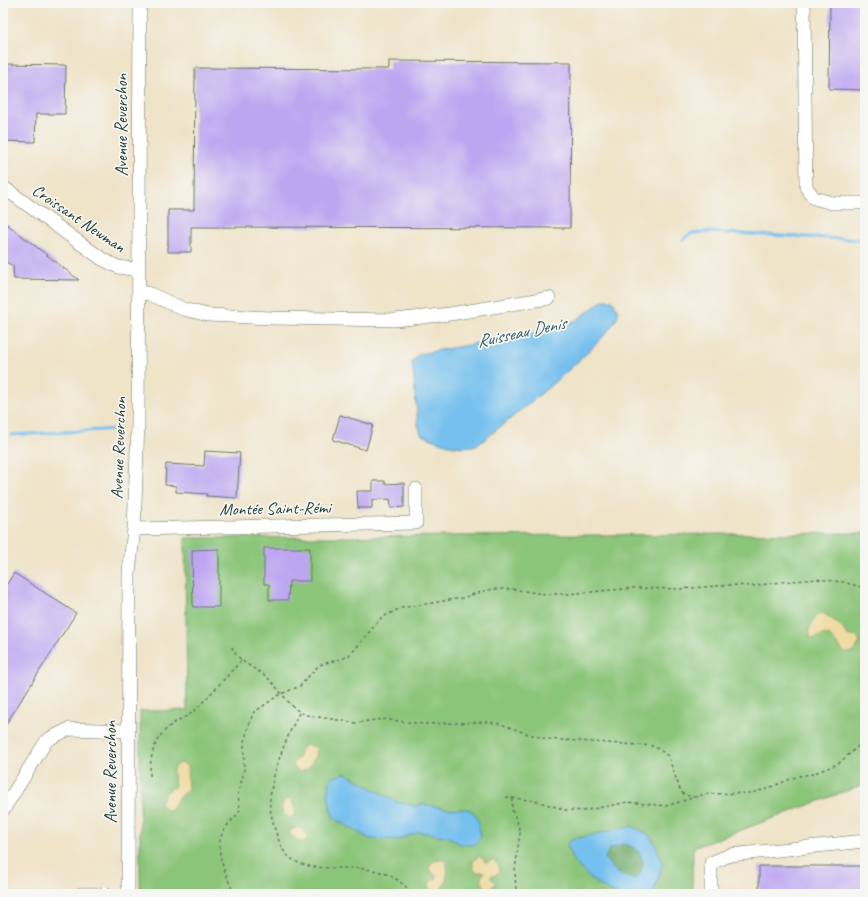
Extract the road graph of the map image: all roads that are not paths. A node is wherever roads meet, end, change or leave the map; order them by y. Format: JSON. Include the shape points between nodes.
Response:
{"nodes":[{"id":1,"x":140,"y":3,"type":"edge"},
{"id":2,"x":804,"y":3,"type":"edge"},
{"id":3,"x":3,"y":187,"type":"edge"},
{"id":4,"x":865,"y":203,"type":"edge"},
{"id":5,"x":139,"y":270,"type":"junction"},
{"id":6,"x":139,"y":292,"type":"junction"},
{"id":7,"x":549,"y":298,"type":"dead end"},
{"id":8,"x":416,"y":489,"type":"dead end"},
{"id":9,"x":134,"y":529,"type":"junction"},
{"id":10,"x":128,"y":732,"type":"junction"},
{"id":11,"x":3,"y":810,"type":"edge"},
{"id":12,"x":865,"y":841,"type":"edge"},
{"id":13,"x":81,"y":894,"type":"edge"},
{"id":14,"x":105,"y":894,"type":"edge"},
{"id":15,"x":128,"y":894,"type":"edge"},
{"id":16,"x":711,"y":894,"type":"edge"}],
"edges":[{"from":1,"to":5,"type":"street","name":"Avenue Reverchon"},
{"from":2,"to":4,"type":"street","via":[[806,187],[814,198],[832,203]]},
{"from":3,"to":5,"type":"street","name":"Croissant Newman","via":[[102,259],[118,267]]},
{"from":5,"to":6,"type":"street","name":"Avenue Reverchon"},
{"from":6,"to":7,"type":"street","via":[[150,294],[183,309],[208,315],[383,321],[450,314]]},
{"from":6,"to":9,"type":"street","name":"Avenue Reverchon"},
{"from":8,"to":9,"type":"street","name":"Montée Saint-Rémi","via":[[416,523]]},
{"from":9,"to":10,"type":"street","name":"Avenue Reverchon","via":[[129,572]]},
{"from":10,"to":11,"type":"street","via":[[69,729],[47,740]]},
{"from":10,"to":15,"type":"street","name":"Avenue Reverchon"},
{"from":12,"to":16,"type":"street","via":[[730,855],[712,863]]},
{"from":13,"to":14,"type":"street"}]}
